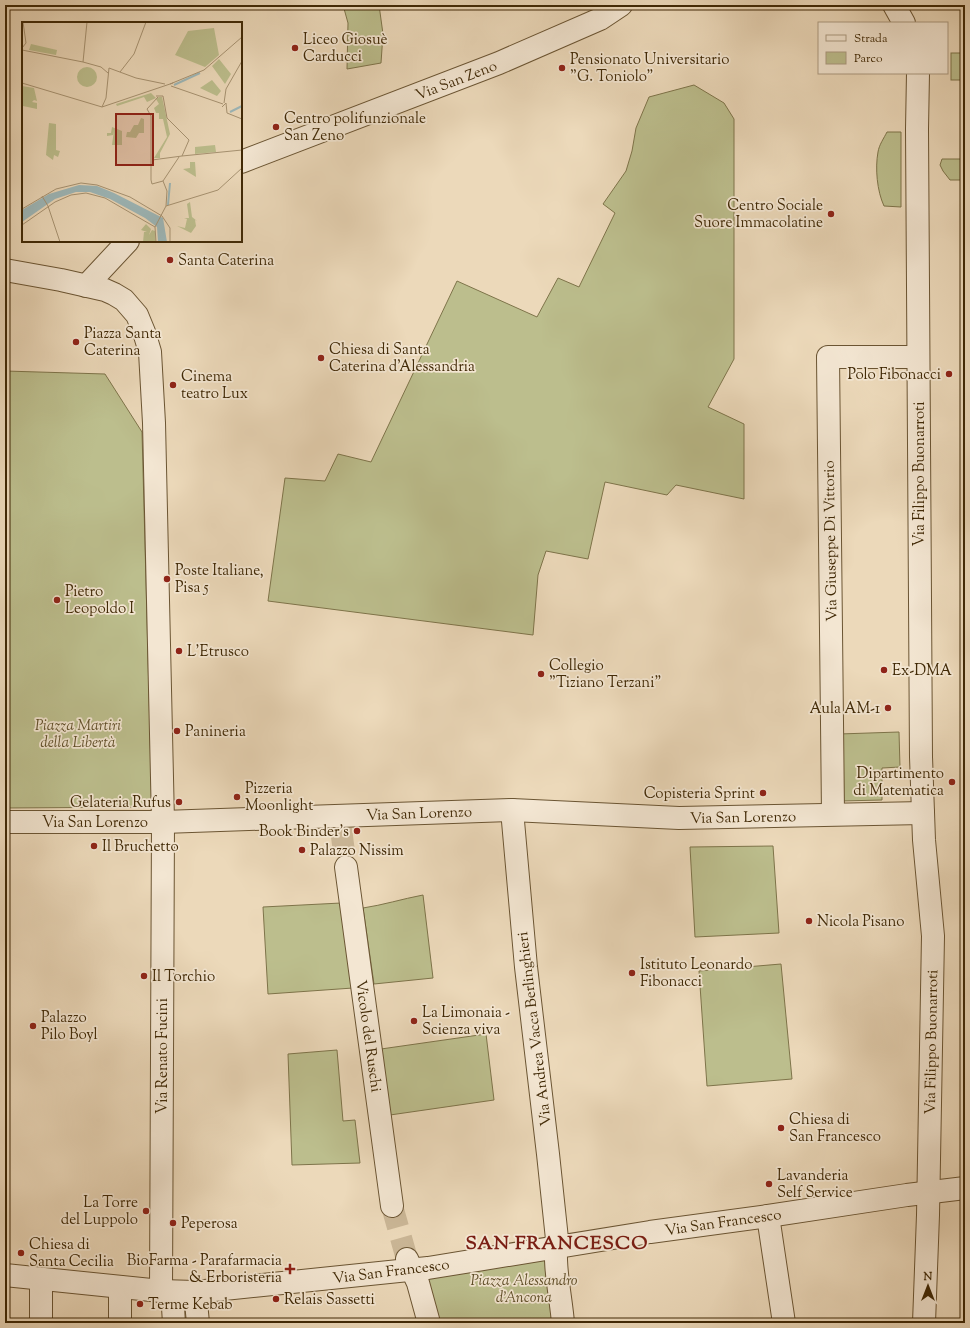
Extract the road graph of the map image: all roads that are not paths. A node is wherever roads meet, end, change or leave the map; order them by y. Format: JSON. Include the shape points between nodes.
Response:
{"nodes":[{"id":1,"x":621,"y":5,"type":"edge"},
{"id":2,"x":894,"y":5,"type":"edge"},
{"id":3,"x":903,"y":22,"type":"edge"},
{"id":4,"x":918,"y":74,"type":"edge"},
{"id":5,"x":242,"y":162,"type":"edge"},
{"id":6,"x":127,"y":242,"type":"edge"},
{"id":7,"x":5,"y":270,"type":"edge"},
{"id":8,"x":86,"y":286,"type":"junction"},
{"id":9,"x":918,"y":357,"type":"junction"},
{"id":10,"x":512,"y":810,"type":"junction"},
{"id":11,"x":923,"y":813,"type":"junction"},
{"id":12,"x":833,"y":814,"type":"junction"},
{"id":13,"x":5,"y":822,"type":"edge"},
{"id":14,"x":163,"y":822,"type":"junction"},
{"id":15,"x":346,"y":867,"type":"tunnel mouth"},
{"id":16,"x":965,"y":1188,"type":"edge"},
{"id":17,"x":929,"y":1192,"type":"junction"},
{"id":18,"x":392,"y":1206,"type":"tunnel mouth"},
{"id":19,"x":768,"y":1216,"type":"junction"},
{"id":20,"x":555,"y":1248,"type":"junction"},
{"id":21,"x":410,"y":1264,"type":"junction"},
{"id":22,"x":5,"y":1276,"type":"edge"},
{"id":23,"x":41,"y":1279,"type":"junction"},
{"id":24,"x":120,"y":1287,"type":"junction"},
{"id":25,"x":166,"y":1291,"type":"junction"},
{"id":26,"x":195,"y":1292,"type":"junction"},
{"id":27,"x":558,"y":1322,"type":"edge"},
{"id":28,"x":41,"y":1323,"type":"edge"},
{"id":29,"x":120,"y":1323,"type":"edge"},
{"id":30,"x":174,"y":1323,"type":"edge"},
{"id":31,"x":198,"y":1323,"type":"edge"},
{"id":32,"x":429,"y":1323,"type":"edge"},
{"id":33,"x":784,"y":1323,"type":"edge"},
{"id":34,"x":924,"y":1323,"type":"edge"}],
"edges":[{"from":1,"to":5,"type":"street","name":"Via San Zeno","via":[[600,19],[500,63]]},
{"from":2,"to":3,"type":"street"},
{"from":4,"to":9,"type":"street","name":"Via Filippo Buonarroti"},
{"from":6,"to":8,"type":"street"},
{"from":7,"to":8,"type":"street"},
{"from":8,"to":14,"type":"street","via":[[114,294],[124,300],[137,315],[150,352]]},
{"from":9,"to":11,"type":"street","name":"Via Filippo Buonarroti","via":[[920,730]]},
{"from":9,"to":12,"type":"street","name":"Via Giuseppe Di Vittorio","via":[[828,357]]},
{"from":10,"to":12,"type":"street","name":"Via San Lorenzo","via":[[679,818]]},
{"from":10,"to":14,"type":"street","name":"Via San Lorenzo","via":[[340,823]]},
{"from":10,"to":20,"type":"street","name":"Via Andrea Vacca Berlinghieri","via":[[526,967],[557,1239]]},
{"from":11,"to":12,"type":"street","name":"Via San Lorenzo"},
{"from":11,"to":17,"type":"street","name":"Via Filippo Buonarroti","via":[[934,936]]},
{"from":13,"to":14,"type":"street","name":"Via San Lorenzo"},
{"from":14,"to":25,"type":"street","name":"Via Renato Fucini"},
{"from":15,"to":18,"type":"street","name":"Vicolo del Ruschi"},
{"from":16,"to":17,"type":"street","name":"Via San Francesco"},
{"from":17,"to":19,"type":"street","name":"Via San Francesco"},
{"from":17,"to":34,"type":"street","name":"Via Filippo Buonarroti"},
{"from":19,"to":20,"type":"street","name":"Via San Francesco"},
{"from":19,"to":33,"type":"street"},
{"from":20,"to":21,"type":"street","name":"Via San Francesco"},
{"from":20,"to":27,"type":"street"},
{"from":21,"to":26,"type":"street","name":"Via San Francesco"},
{"from":21,"to":32,"type":"street"},
{"from":22,"to":23,"type":"street","name":"Via San Francesco"},
{"from":23,"to":24,"type":"street","name":"Via San Francesco"},
{"from":23,"to":28,"type":"street"},
{"from":24,"to":25,"type":"street","name":"Via San Francesco"},
{"from":24,"to":29,"type":"street"},
{"from":25,"to":26,"type":"street","name":"Via San Francesco"},
{"from":25,"to":30,"type":"street","name":"Via Renato Fucini"},
{"from":26,"to":31,"type":"street"}]}
